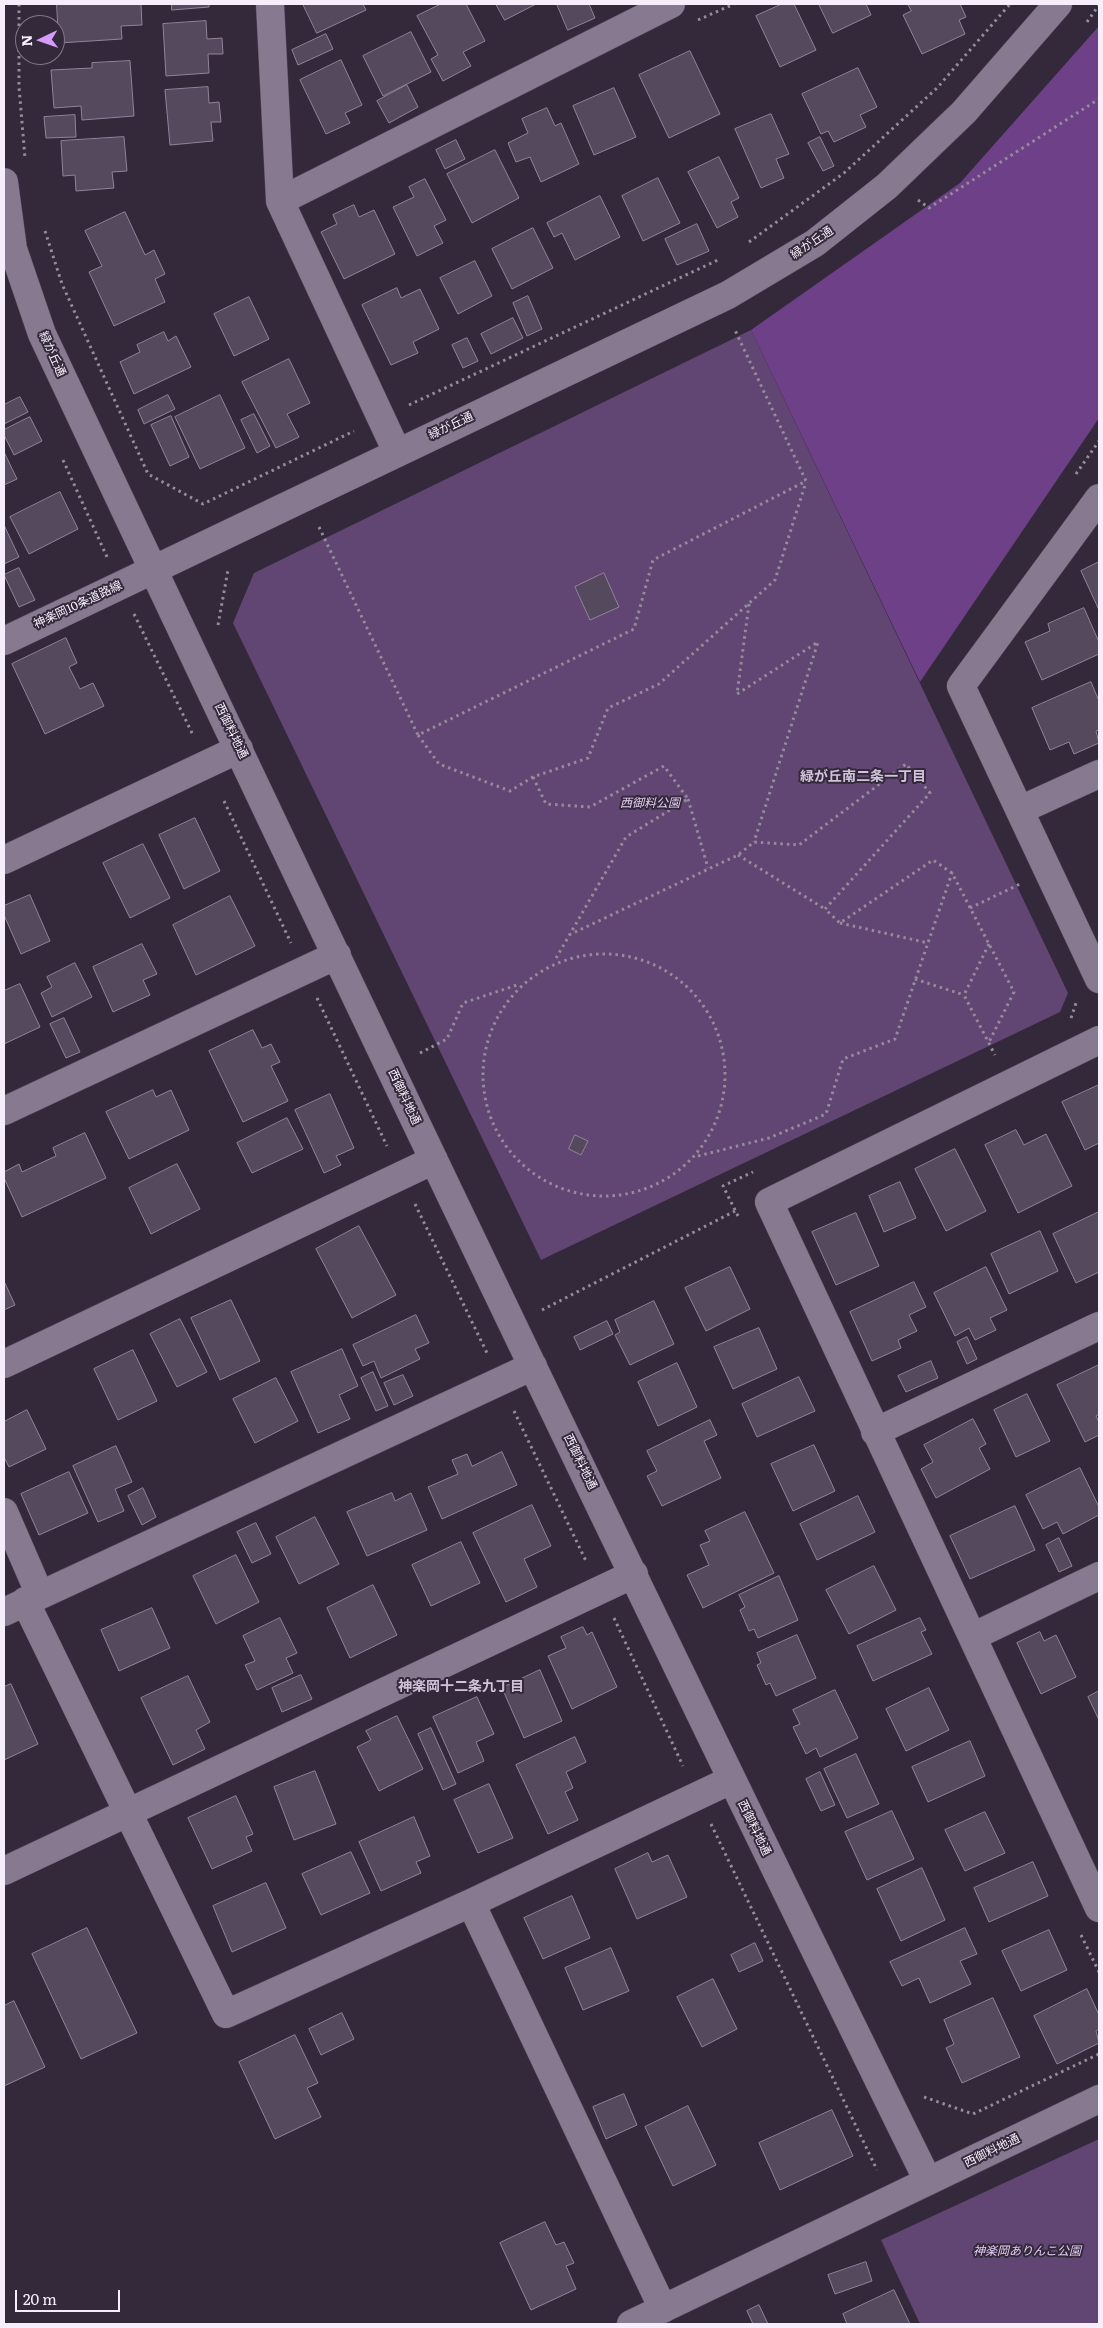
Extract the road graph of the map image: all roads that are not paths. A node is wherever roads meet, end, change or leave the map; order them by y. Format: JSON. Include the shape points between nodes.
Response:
{"nodes":[{"id":1,"x":270,"y":4,"type":"edge"},
{"id":2,"x":671,"y":4,"type":"edge"},
{"id":3,"x":1050,"y":8,"type":"edge"},
{"id":4,"x":4,"y":182,"type":"edge"},
{"id":5,"x":280,"y":201,"type":"junction"},
{"id":6,"x":397,"y":452,"type":"junction"},
{"id":7,"x":1099,"y":498,"type":"edge"},
{"id":8,"x":153,"y":570,"type":"junction"},
{"id":9,"x":4,"y":641,"type":"edge"},
{"id":10,"x":239,"y":749,"type":"junction"},
{"id":11,"x":1099,"y":774,"type":"edge"},
{"id":12,"x":1020,"y":810,"type":"junction"},
{"id":13,"x":4,"y":860,"type":"edge"},
{"id":14,"x":337,"y":955,"type":"junction"},
{"id":15,"x":1089,"y":986,"type":"edge"},
{"id":16,"x":1099,"y":1040,"type":"edge"},
{"id":17,"x":4,"y":1111,"type":"edge"},
{"id":18,"x":434,"y":1160,"type":"junction"},
{"id":19,"x":1099,"y":1326,"type":"edge"},
{"id":20,"x":4,"y":1364,"type":"edge"},
{"id":21,"x":533,"y":1366,"type":"junction"},
{"id":22,"x":875,"y":1432,"type":"junction"},
{"id":23,"x":4,"y":1512,"type":"edge"},
{"id":24,"x":634,"y":1574,"type":"junction"},
{"id":25,"x":1099,"y":1576,"type":"edge"},
{"id":26,"x":23,"y":1603,"type":"edge"},
{"id":27,"x":974,"y":1636,"type":"junction"},
{"id":28,"x":731,"y":1780,"type":"junction"},
{"id":29,"x":128,"y":1812,"type":"junction"},
{"id":30,"x":4,"y":1871,"type":"edge"},
{"id":31,"x":471,"y":1903,"type":"junction"},
{"id":32,"x":1099,"y":1908,"type":"edge"},
{"id":33,"x":1099,"y":2099,"type":"edge"},
{"id":34,"x":928,"y":2182,"type":"junction"},
{"id":35,"x":663,"y":2309,"type":"junction"},
{"id":36,"x":631,"y":2324,"type":"edge"}],
"edges":[{"from":1,"to":5,"type":"street"},
{"from":2,"to":5,"type":"street"},
{"from":3,"to":6,"type":"street","name":"緑が丘通","via":[[964,112],[887,186],[815,243],[728,295]]},
{"from":4,"to":8,"type":"street","name":"緑が丘通","via":[[13,249],[42,334]]},
{"from":5,"to":6,"type":"street"},
{"from":6,"to":8,"type":"street","name":"緑が丘通"},
{"from":7,"to":12,"type":"street","via":[[961,686]]},
{"from":8,"to":9,"type":"street","name":"神楽岡10条道路線"},
{"from":8,"to":10,"type":"street","name":"西御料地通"},
{"from":10,"to":13,"type":"street"},
{"from":10,"to":14,"type":"street","name":"西御料地通"},
{"from":11,"to":12,"type":"street"},
{"from":12,"to":15,"type":"street"},
{"from":14,"to":17,"type":"street"},
{"from":14,"to":18,"type":"street","name":"西御料地通"},
{"from":16,"to":22,"type":"street","via":[[769,1202]]},
{"from":18,"to":20,"type":"street"},
{"from":18,"to":21,"type":"street","name":"西御料地通"},
{"from":19,"to":22,"type":"street"},
{"from":21,"to":24,"type":"street","name":"西御料地通"},
{"from":21,"to":26,"type":"street"},
{"from":22,"to":27,"type":"street"},
{"from":23,"to":26,"type":"street"},
{"from":24,"to":28,"type":"street","name":"西御料地通"},
{"from":24,"to":29,"type":"street"},
{"from":25,"to":27,"type":"street"},
{"from":26,"to":29,"type":"street"},
{"from":27,"to":32,"type":"street"},
{"from":28,"to":31,"type":"street"},
{"from":28,"to":34,"type":"street","name":"西御料地通"},
{"from":29,"to":30,"type":"street"},
{"from":29,"to":31,"type":"street","via":[[226,2014]]},
{"from":31,"to":35,"type":"street"},
{"from":33,"to":34,"type":"street","name":"西御料地通"},
{"from":34,"to":35,"type":"street"},
{"from":35,"to":36,"type":"street"}]}
